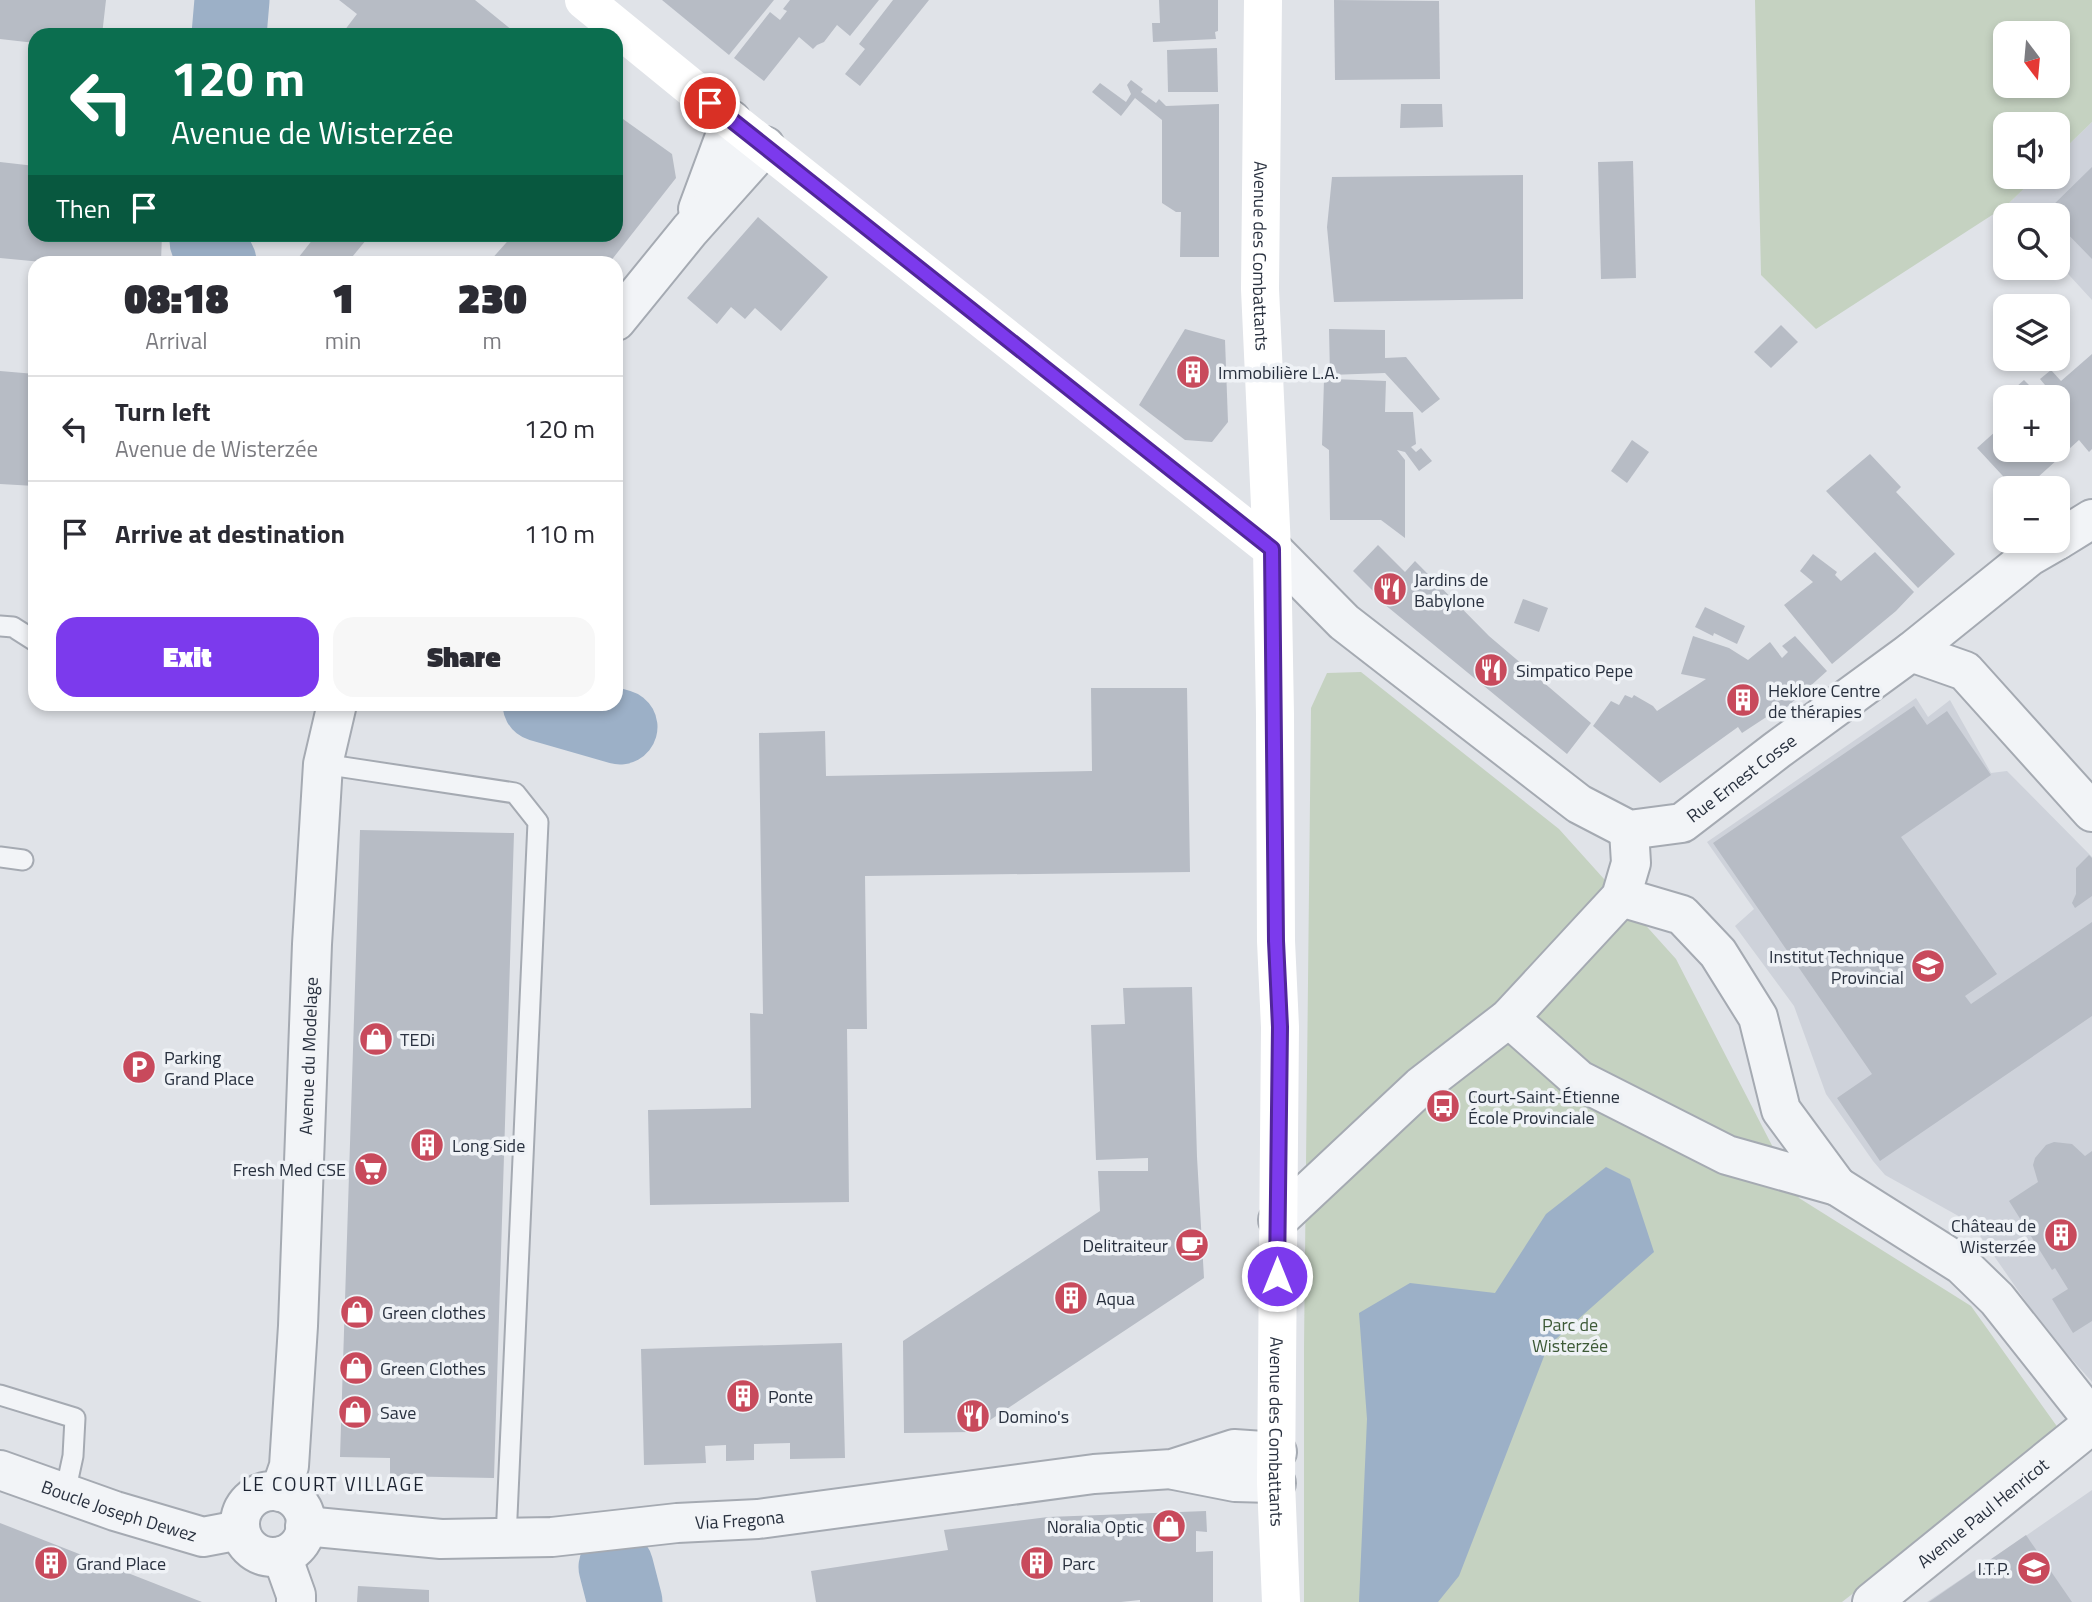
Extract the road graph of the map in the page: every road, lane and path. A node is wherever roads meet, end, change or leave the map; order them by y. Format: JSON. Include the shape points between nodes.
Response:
{"nodes":[{"id":1,"x":584,"y":0,"type":"edge"},
{"id":2,"x":1263,"y":0,"type":"edge"},
{"id":3,"x":618,"y":28,"type":"edge"},
{"id":4,"x":623,"y":32,"type":"edge"},
{"id":5,"x":730,"y":120,"type":"junction"},
{"id":6,"x":765,"y":146,"type":"junction"},
{"id":7,"x":690,"y":230,"type":"junction"},
{"id":8,"x":623,"y":312,"type":"edge"},
{"id":9,"x":2092,"y":519,"type":"edge"},
{"id":10,"x":2070,"y":532,"type":"edge"},
{"id":11,"x":1272,"y":549,"type":"junction"},
{"id":12,"x":2036,"y":553,"type":"edge"},
{"id":13,"x":0,"y":626,"type":"edge"},
{"id":14,"x":28,"y":637,"type":"edge"},
{"id":15,"x":1911,"y":652,"type":"junction"},
{"id":16,"x":335,"y":711,"type":"edge"},
{"id":17,"x":323,"y":764,"type":"junction"},
{"id":18,"x":2092,"y":812,"type":"edge"},
{"id":19,"x":1629,"y":830,"type":"junction"},
{"id":20,"x":0,"y":857,"type":"edge"},
{"id":21,"x":23,"y":860,"type":"dead end"},
{"id":22,"x":1621,"y":897,"type":"junction"},
{"id":23,"x":1509,"y":1018,"type":"junction"},
{"id":24,"x":1837,"y":1186,"type":"junction"},
{"id":25,"x":1278,"y":1220,"type":"junction"},
{"id":26,"x":0,"y":1395,"type":"edge"},
{"id":27,"x":2092,"y":1419,"type":"edge"},
{"id":28,"x":2092,"y":1424,"type":"edge"},
{"id":29,"x":1277,"y":1467,"type":"junction"},
{"id":30,"x":0,"y":1471,"type":"edge"},
{"id":31,"x":280,"y":1492,"type":"junction"},
{"id":32,"x":65,"y":1493,"type":"junction"},
{"id":33,"x":305,"y":1526,"type":"junction"},
{"id":34,"x":240,"y":1530,"type":"junction"},
{"id":35,"x":506,"y":1539,"type":"junction"},
{"id":36,"x":282,"y":1556,"type":"junction"},
{"id":37,"x":296,"y":1602,"type":"edge"},
{"id":38,"x":1281,"y":1602,"type":"edge"},
{"id":39,"x":1872,"y":1602,"type":"edge"}],
"edges":[{"from":1,"to":3,"type":"main road"},
{"from":2,"to":11,"type":"main road","name":"Avenue des Combattants","via":[[1261,289]]},
{"from":4,"to":5,"type":"main road"},
{"from":5,"to":6,"type":"main road"},
{"from":5,"to":7,"type":"street"},
{"from":6,"to":7,"type":"street"},
{"from":6,"to":11,"type":"main road"},
{"from":7,"to":8,"type":"street"},
{"from":9,"to":10,"type":"street","name":"Rue Ernest Cosse"},
{"from":11,"to":19,"type":"street","via":[[1343,622],[1579,804]]},
{"from":11,"to":25,"type":"main road","name":"Avenue des Combattants","via":[[1280,1027]]},
{"from":12,"to":15,"type":"street","name":"Rue Ernest Cosse"},
{"from":13,"to":14,"type":"lane","via":[[13,627]]},
{"from":15,"to":18,"type":"street","via":[[1965,671]]},
{"from":15,"to":19,"type":"street","name":"Rue Ernest Cosse","via":[[1682,823]]},
{"from":16,"to":17,"type":"street","name":"Avenue du Modelage"},
{"from":17,"to":31,"type":"street","name":"Avenue du Modelage","via":[[298,1326],[289,1466]]},
{"from":17,"to":35,"type":"lane","via":[[515,793],[538,822]]},
{"from":19,"to":22,"type":"street","via":[[1631,863]]},
{"from":20,"to":21,"type":"lane"},
{"from":22,"to":23,"type":"street"},
{"from":22,"to":24,"type":"street","via":[[1682,915],[1718,953],[1758,1017],[1781,1110]]},
{"from":23,"to":24,"type":"street","via":[[1579,1080],[1727,1155]]},
{"from":23,"to":25,"type":"street","via":[[1422,1086]]},
{"from":24,"to":27,"type":"street","via":[[1962,1265],[1997,1299]]},
{"from":25,"to":29,"type":"main road","name":"Avenue des Combattants"},
{"from":26,"to":32,"type":"lane","via":[[75,1418]]},
{"from":28,"to":39,"type":"street","name":"Avenue Paul Henricot"},
{"from":29,"to":35,"type":"street","name":"Via Fregona","via":[[1235,1482],[1172,1469],[1094,1474],[758,1519]]},
{"from":29,"to":38,"type":"main road","name":"Avenue des Combattants"},
{"from":30,"to":32,"type":"street","name":"Boucle Joseph Dewez"},
{"from":31,"to":33,"type":"street","via":[[302,1508]]},
{"from":31,"to":34,"type":"street","via":[[250,1500],[243,1508]]},
{"from":32,"to":34,"type":"street","name":"Boucle Joseph Dewez","via":[[203,1537]]},
{"from":33,"to":35,"type":"street","name":"Via Fregona","via":[[440,1539]]},
{"from":33,"to":36,"type":"street","via":[[299,1544]]},
{"from":34,"to":36,"type":"street","via":[[260,1555]]},
{"from":36,"to":37,"type":"street"}]}
